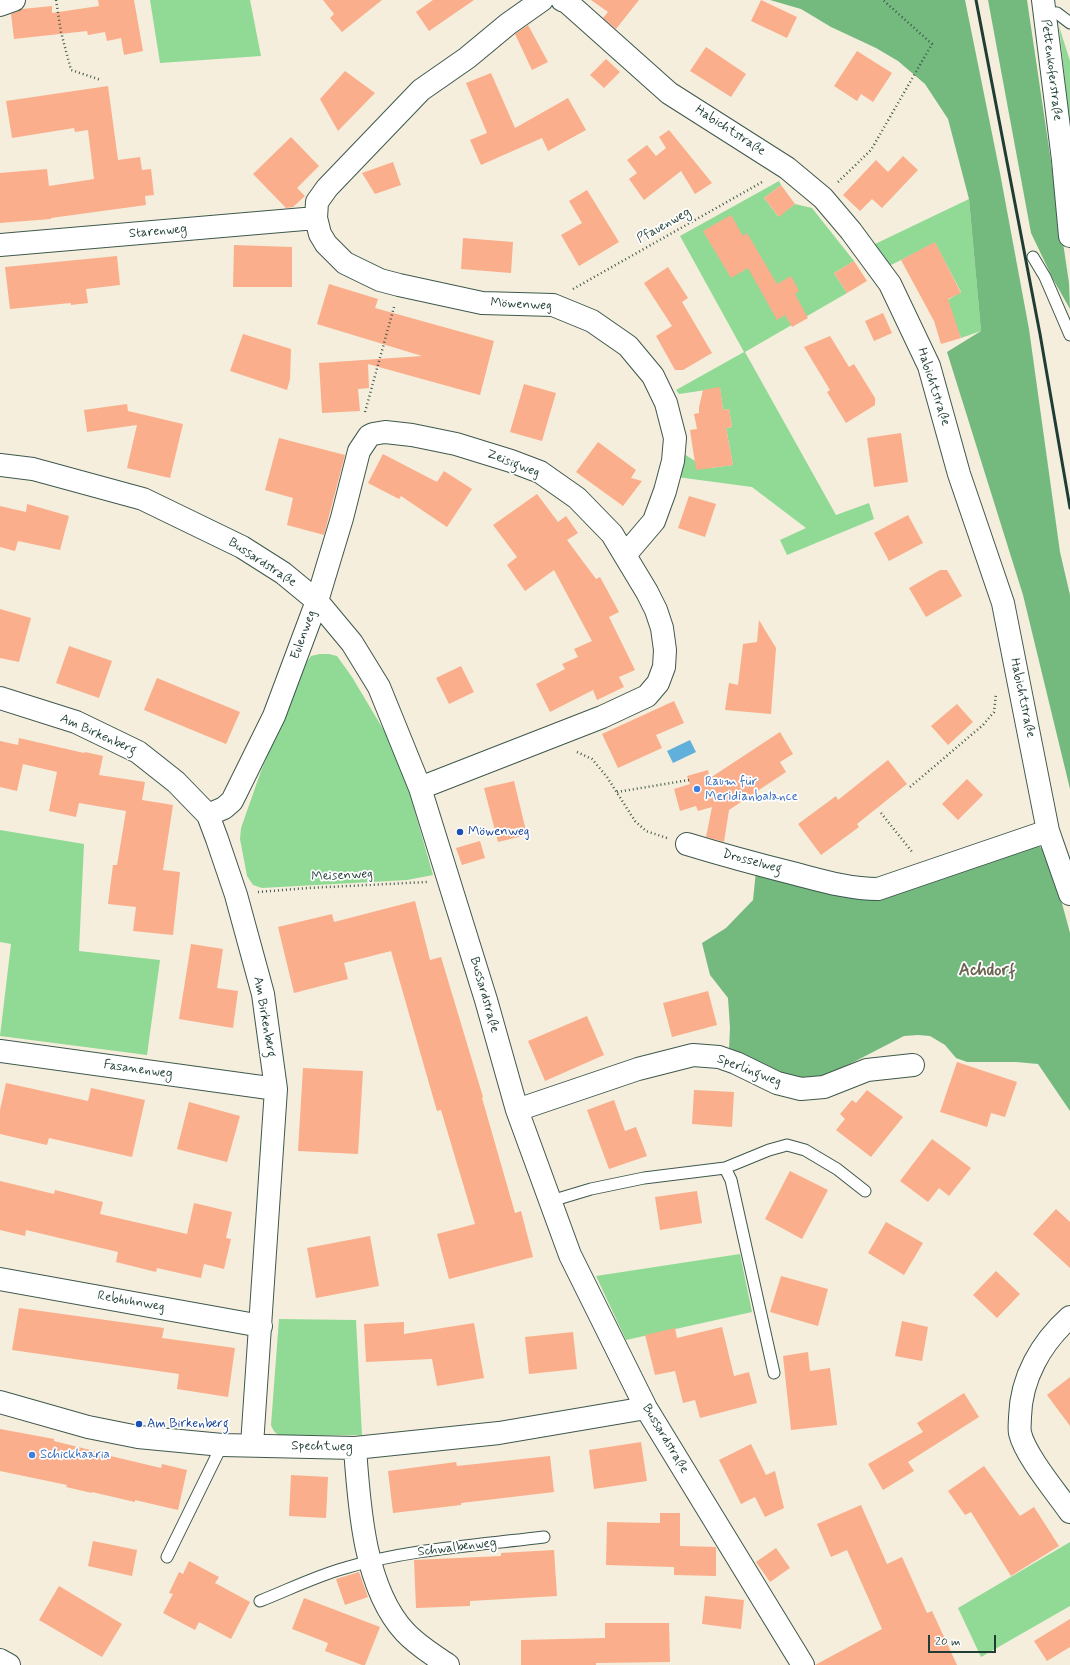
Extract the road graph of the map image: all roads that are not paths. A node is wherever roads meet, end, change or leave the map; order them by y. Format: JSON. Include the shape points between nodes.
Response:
{"nodes":[{"id":1,"x":14,"y":0,"type":"edge"},
{"id":2,"x":542,"y":0,"type":"edge"},
{"id":3,"x":562,"y":0,"type":"edge"},
{"id":4,"x":0,"y":5,"type":"edge"},
{"id":5,"x":1043,"y":6,"type":"edge"},
{"id":6,"x":1070,"y":23,"type":"edge"},
{"id":7,"x":316,"y":218,"type":"junction"},
{"id":8,"x":1070,"y":236,"type":"edge"},
{"id":9,"x":0,"y":245,"type":"edge"},
{"id":10,"x":1033,"y":257,"type":"dead end"},
{"id":11,"x":1070,"y":335,"type":"edge"},
{"id":12,"x":369,"y":436,"type":"joint"},
{"id":13,"x":0,"y":465,"type":"edge"},
{"id":14,"x":625,"y":555,"type":"junction"},
{"id":15,"x":317,"y":601,"type":"junction"},
{"id":16,"x":0,"y":698,"type":"edge"},
{"id":17,"x":420,"y":788,"type":"junction"},
{"id":18,"x":208,"y":815,"type":"junction"},
{"id":19,"x":1048,"y":831,"type":"junction"},
{"id":20,"x":687,"y":844,"type":"road end"},
{"id":21,"x":1070,"y":894,"type":"edge"},
{"id":22,"x":0,"y":1051,"type":"edge"},
{"id":23,"x":913,"y":1065,"type":"dead end"},
{"id":24,"x":276,"y":1090,"type":"junction"},
{"id":25,"x":517,"y":1110,"type":"junction"},
{"id":26,"x":725,"y":1168,"type":"junction"},
{"id":27,"x":865,"y":1191,"type":"dead end"},
{"id":28,"x":551,"y":1201,"type":"junction"},
{"id":29,"x":0,"y":1279,"type":"edge"},
{"id":30,"x":1070,"y":1317,"type":"edge"},
{"id":31,"x":261,"y":1326,"type":"junction"},
{"id":32,"x":774,"y":1373,"type":"dead end"},
{"id":33,"x":0,"y":1402,"type":"edge"},
{"id":34,"x":646,"y":1408,"type":"junction"},
{"id":35,"x":222,"y":1445,"type":"junction"},
{"id":36,"x":252,"y":1445,"type":"junction"},
{"id":37,"x":355,"y":1448,"type":"junction"},
{"id":38,"x":1070,"y":1512,"type":"edge"},
{"id":39,"x":544,"y":1537,"type":"dead end"},
{"id":40,"x":166,"y":1557,"type":"dead end"},
{"id":41,"x":371,"y":1562,"type":"junction"},
{"id":42,"x":260,"y":1601,"type":"dead end"},
{"id":43,"x":0,"y":1660,"type":"edge"},
{"id":44,"x":9,"y":1665,"type":"edge"},
{"id":45,"x":448,"y":1665,"type":"edge"},
{"id":46,"x":803,"y":1665,"type":"edge"}],
"edges":[{"from":1,"to":4,"type":"street"},
{"from":2,"to":7,"type":"street","name":"Möwenweg","via":[[421,90],[327,188],[317,202]]},
{"from":3,"to":19,"type":"street","name":"Habichtstraße","via":[[670,93],[787,168],[823,198],[890,284],[929,366],[959,474],[1003,603]]},
{"from":5,"to":6,"type":"lane"},
{"from":5,"to":8,"type":"street","name":"Pettenkoferstraße"},
{"from":7,"to":9,"type":"street","name":"Starenweg"},
{"from":7,"to":14,"type":"street","name":"Möwenweg","via":[[320,234],[326,244],[345,264],[380,280],[482,303],[553,305],[592,321],[628,346],[653,376],[666,403],[675,438],[673,460],[654,521]]},
{"from":10,"to":11,"type":"lane","via":[[1045,277]]},
{"from":12,"to":14,"type":"street","name":"Zeisigweg","via":[[385,432],[456,444],[540,472],[577,498],[612,534]]},
{"from":12,"to":15,"type":"street","name":"Eulenweg","via":[[359,451]]},
{"from":13,"to":15,"type":"street","name":"Bussardstraße","via":[[34,468],[143,500],[242,547],[283,573]]},
{"from":14,"to":17,"type":"street","via":[[656,610],[662,628],[664,667],[658,683],[647,696],[602,717]]},
{"from":15,"to":17,"type":"street","name":"Bussardstraße","via":[[352,643],[379,688]]},
{"from":15,"to":18,"type":"street","name":"Eulenweg","via":[[274,716],[237,792],[224,808]]},
{"from":16,"to":18,"type":"street","name":"Am Birkenberg","via":[[76,722],[138,752],[176,782]]},
{"from":17,"to":25,"type":"street","name":"Bussardstraße"},
{"from":18,"to":24,"type":"street","name":"Am Birkenberg","via":[[236,895],[263,994]]},
{"from":19,"to":20,"type":"street","name":"Drosselweg","via":[[878,889],[863,889],[802,876]]},
{"from":19,"to":21,"type":"street","name":"Habichtstraße"},
{"from":22,"to":24,"type":"street","name":"Fasanenweg"},
{"from":23,"to":25,"type":"street","name":"Sperlingweg","via":[[867,1070],[824,1087],[800,1088],[776,1083],[720,1057],[693,1055],[638,1069]]},
{"from":24,"to":31,"type":"street","name":"Am Birkenberg"},
{"from":25,"to":28,"type":"street","name":"Bussardstraße"},
{"from":26,"to":27,"type":"lane","via":[[787,1145],[805,1150],[837,1169]]},
{"from":26,"to":28,"type":"lane","via":[[644,1178],[590,1189]]},
{"from":26,"to":32,"type":"lane","via":[[731,1180]]},
{"from":28,"to":34,"type":"street","name":"Bussardstraße","via":[[570,1255]]},
{"from":29,"to":31,"type":"street","name":"Rebhuhnweg"},
{"from":30,"to":38,"type":"street","via":[[1051,1335],[1032,1365],[1020,1401],[1020,1432],[1032,1457]]},
{"from":31,"to":36,"type":"street","name":"Am Birkenberg"},
{"from":33,"to":35,"type":"street","name":"Spechtweg","via":[[88,1427],[138,1437]]},
{"from":34,"to":37,"type":"street","name":"Spechtweg","via":[[500,1433]]},
{"from":34,"to":46,"type":"street","name":"Bussardstraße"},
{"from":35,"to":36,"type":"street","name":"Spechtweg"},
{"from":35,"to":40,"type":"lane"},
{"from":36,"to":37,"type":"street","name":"Spechtweg"},
{"from":37,"to":41,"type":"street","via":[[360,1510]]},
{"from":39,"to":41,"type":"lane","name":"Schwalbenweg","via":[[410,1554]]},
{"from":41,"to":42,"type":"lane","name":"Schwalbenweg","via":[[345,1568]]},
{"from":41,"to":45,"type":"street","via":[[386,1607],[405,1632]]},
{"from":43,"to":44,"type":"street"}]}
